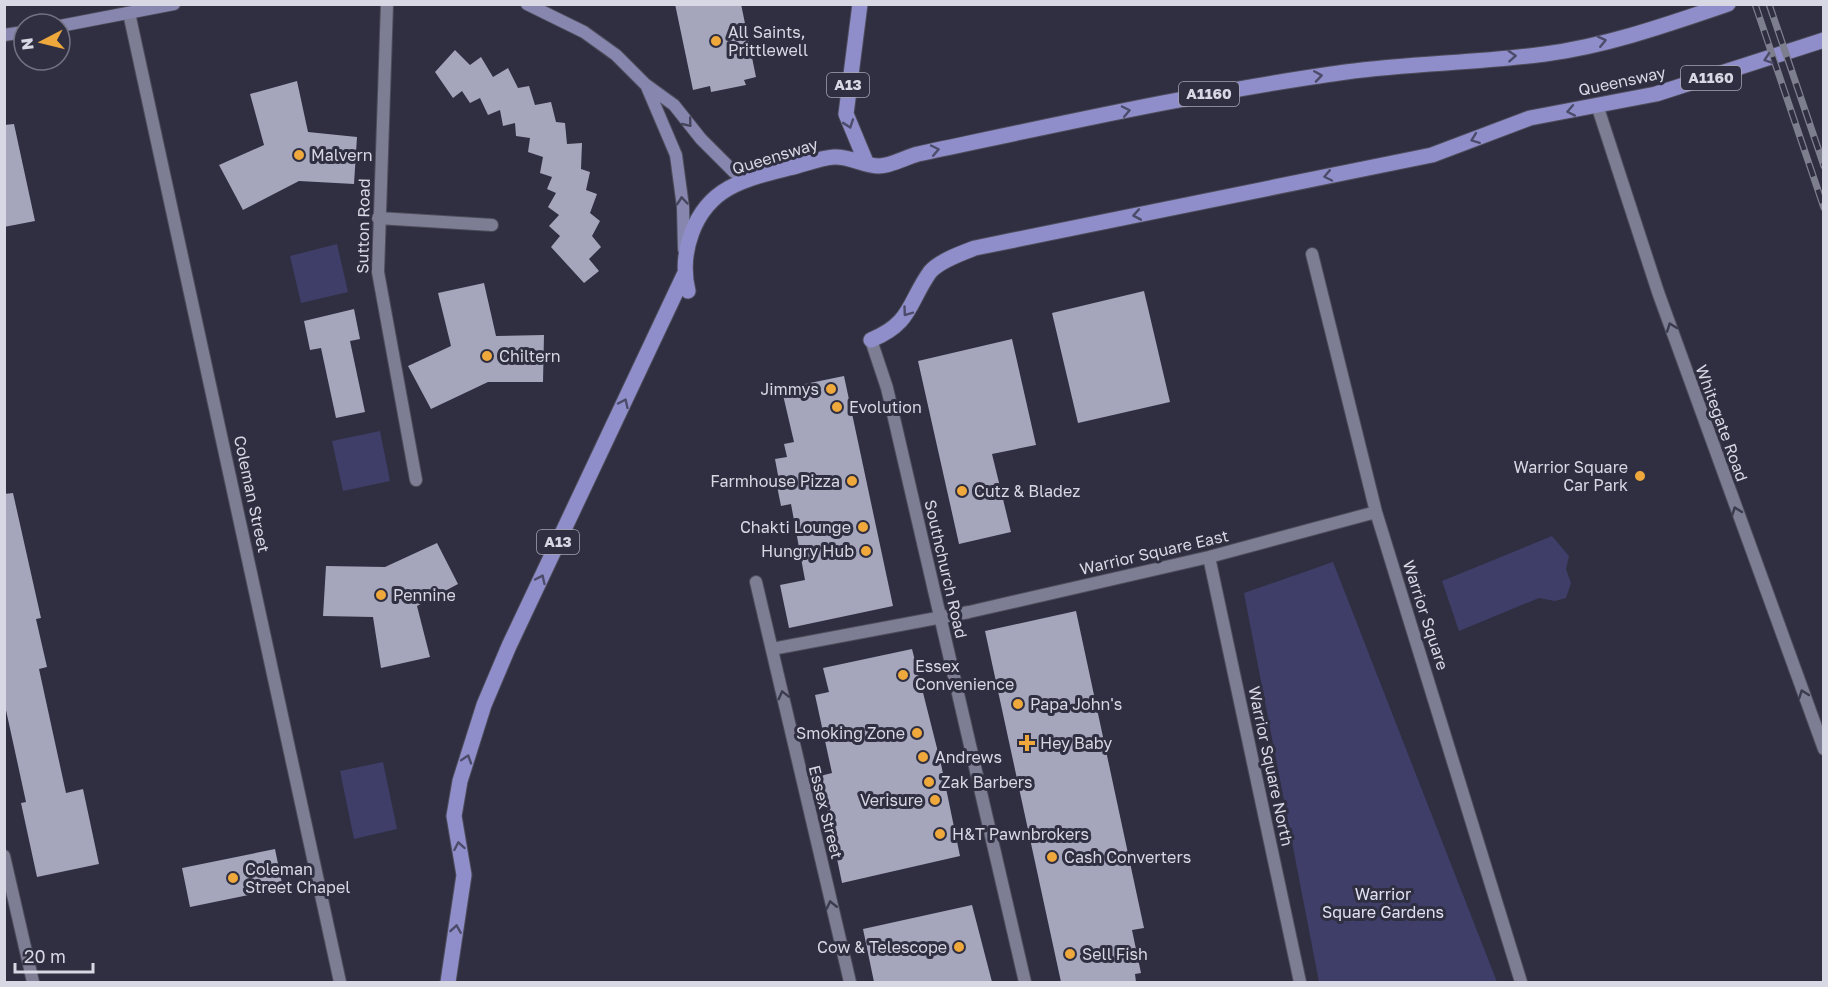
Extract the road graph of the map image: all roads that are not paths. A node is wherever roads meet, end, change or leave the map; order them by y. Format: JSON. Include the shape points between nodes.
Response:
{"nodes":[{"id":1,"x":174,"y":4,"type":"edge"},
{"id":2,"x":387,"y":4,"type":"edge"},
{"id":3,"x":527,"y":4,"type":"edge"},
{"id":4,"x":860,"y":4,"type":"edge"},
{"id":5,"x":1728,"y":4,"type":"edge"},
{"id":6,"x":129,"y":13,"type":"junction"},
{"id":7,"x":72,"y":24,"type":"edge"},
{"id":8,"x":1824,"y":40,"type":"edge"},
{"id":9,"x":645,"y":84,"type":"junction"},
{"id":10,"x":1597,"y":105,"type":"junction"},
{"id":11,"x":872,"y":164,"type":"junction"},
{"id":12,"x":752,"y":179,"type":"junction"},
{"id":13,"x":378,"y":218,"type":"junction"},
{"id":14,"x":492,"y":225,"type":"dead end"},
{"id":15,"x":1312,"y":254,"type":"dead end"},
{"id":16,"x":684,"y":267,"type":"junction"},
{"id":17,"x":688,"y":291,"type":"dead end"},
{"id":18,"x":871,"y":340,"type":"joint"},
{"id":19,"x":416,"y":480,"type":"dead end"},
{"id":20,"x":1376,"y":512,"type":"junction"},
{"id":21,"x":1209,"y":557,"type":"junction"},
{"id":22,"x":756,"y":582,"type":"dead end"},
{"id":23,"x":939,"y":616,"type":"junction"},
{"id":24,"x":772,"y":649,"type":"junction"},
{"id":25,"x":1824,"y":749,"type":"edge"},
{"id":26,"x":4,"y":856,"type":"edge"},
{"id":27,"x":33,"y":982,"type":"edge"},
{"id":28,"x":340,"y":982,"type":"edge"},
{"id":29,"x":448,"y":982,"type":"edge"},
{"id":30,"x":850,"y":982,"type":"edge"},
{"id":31,"x":1025,"y":982,"type":"edge"},
{"id":32,"x":1300,"y":982,"type":"edge"},
{"id":33,"x":1521,"y":982,"type":"edge"}],
"edges":[{"from":1,"to":6,"type":"main road"},
{"from":2,"to":13,"type":"street","name":"Sutton Road"},
{"from":3,"to":9,"type":"main road","via":[[584,32],[616,55]]},
{"from":4,"to":11,"type":"main road","number":"A13","one_way":true,"via":[[846,114]]},
{"from":11,"to":5,"type":"main road","number":"A1160","one_way":true,"via":[[1209,94],[1418,63],[1545,54],[1641,32]]},
{"from":6,"to":7,"type":"main road"},
{"from":6,"to":28,"type":"street","name":"Coleman Street"},
{"from":8,"to":10,"type":"main road","name":"Queensway","number":"A1160","one_way":true,"via":[[1656,94]]},
{"from":9,"to":12,"type":"main road","one_way":true,"via":[[674,105],[734,172]]},
{"from":16,"to":9,"type":"main road","one_way":true,"via":[[683,207],[676,156]]},
{"from":10,"to":18,"type":"main road","name":"Queensway","number":"A1160","one_way":true,"via":[[1530,118],[1432,155],[975,248],[931,271],[902,319],[888,333]]},
{"from":25,"to":10,"type":"street","name":"Whitegate Road","one_way":true,"via":[[1658,292]]},
{"from":11,"to":12,"type":"main road","name":"Queensway","via":[[833,157]]},
{"from":12,"to":16,"type":"main road","name":"Queensway","via":[[728,189],[710,203],[694,224]]},
{"from":13,"to":14,"type":"street"},
{"from":13,"to":19,"type":"street","name":"Sutton Road","via":[[378,272]]},
{"from":15,"to":20,"type":"street","name":"Warrior Square"},
{"from":16,"to":17,"type":"main road","name":"Queensway"},
{"from":29,"to":16,"type":"main road","number":"A13","one_way":true,"via":[[464,875],[454,816],[460,781],[484,705]]},
{"from":18,"to":23,"type":"street","name":"Southchurch Road","via":[[886,388]]},
{"from":20,"to":21,"type":"street","name":"Warrior Square East"},
{"from":20,"to":33,"type":"street","name":"Warrior Square"},
{"from":21,"to":23,"type":"street","name":"Warrior Square East"},
{"from":21,"to":32,"type":"street","name":"Warrior Square North"},
{"from":22,"to":24,"type":"street","name":"Essex Street"},
{"from":23,"to":24,"type":"street"},
{"from":23,"to":31,"type":"street","name":"Southchurch Road"},
{"from":30,"to":24,"type":"street","name":"Essex Street","one_way":true},
{"from":26,"to":27,"type":"street"}]}
